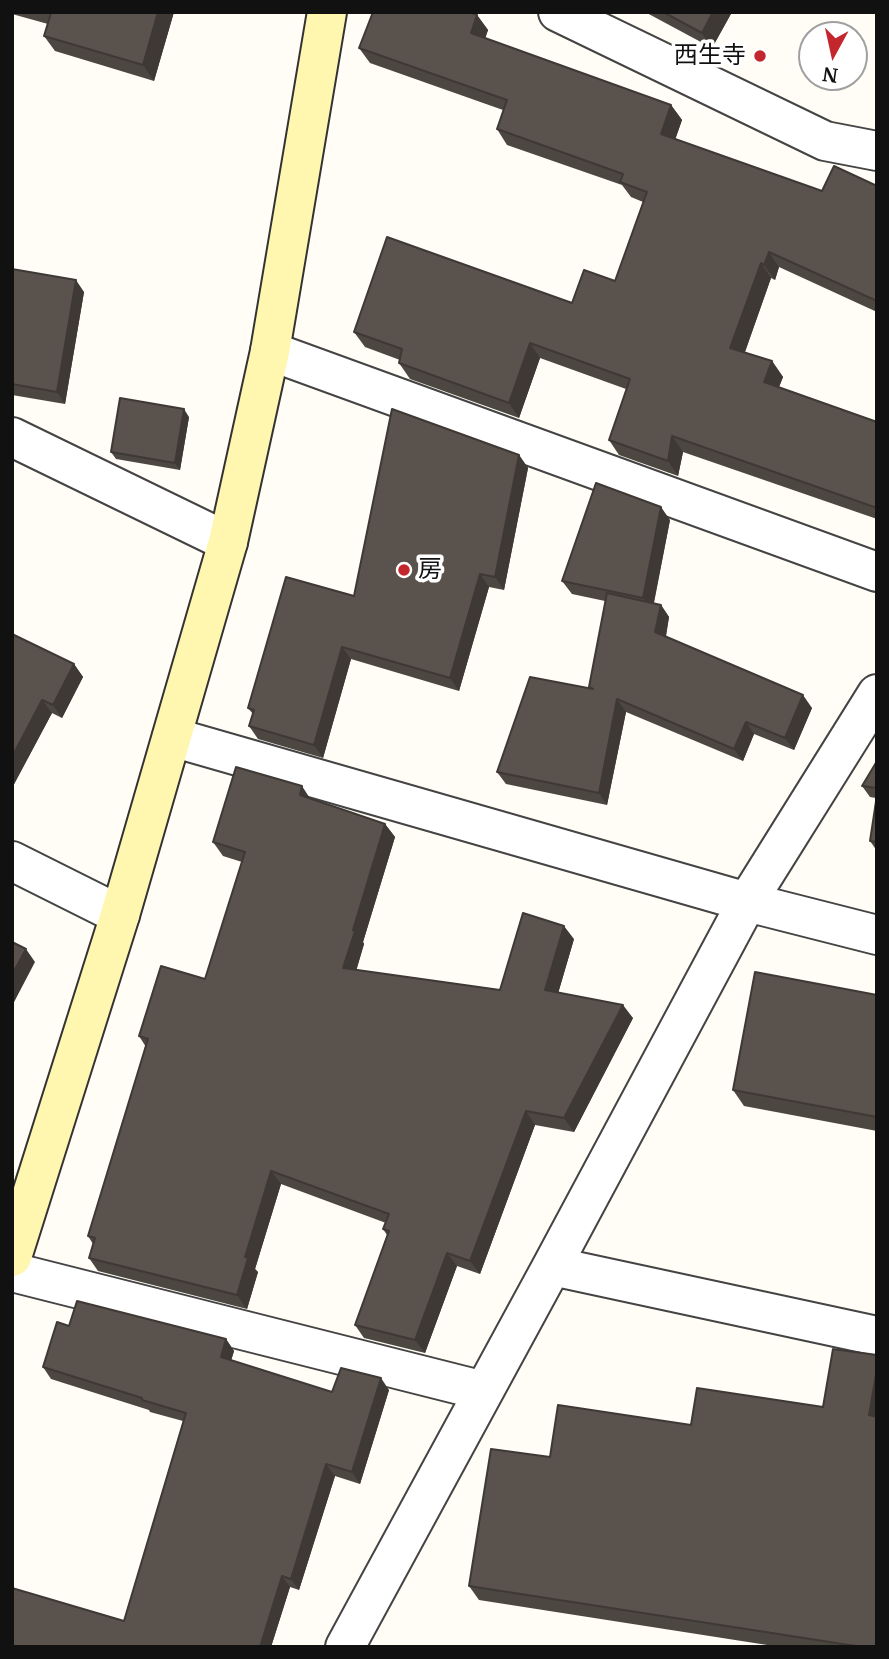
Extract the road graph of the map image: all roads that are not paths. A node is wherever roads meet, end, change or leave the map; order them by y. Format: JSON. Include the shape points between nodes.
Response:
{"nodes":[{"id":1,"x":327,"y":12,"type":"edge"},
{"id":2,"x":558,"y":12,"type":"edge"},
{"id":3,"x":877,"y":151,"type":"edge"},
{"id":4,"x":270,"y":351,"type":"junction"},
{"id":5,"x":12,"y":437,"type":"edge"},
{"id":6,"x":228,"y":542,"type":"junction"},
{"id":7,"x":877,"y":572,"type":"edge"},
{"id":8,"x":877,"y":694,"type":"edge"},
{"id":9,"x":172,"y":737,"type":"junction"},
{"id":10,"x":12,"y":861,"type":"edge"},
{"id":11,"x":747,"y":901,"type":"junction"},
{"id":12,"x":120,"y":915,"type":"junction"},
{"id":13,"x":877,"y":934,"type":"edge"},
{"id":14,"x":12,"y":1257,"type":"edge"},
{"id":15,"x":552,"y":1266,"type":"junction"},
{"id":16,"x":12,"y":1272,"type":"edge"},
{"id":17,"x":877,"y":1336,"type":"edge"},
{"id":18,"x":484,"y":1391,"type":"junction"},
{"id":19,"x":345,"y":1647,"type":"edge"}],
"edges":[{"from":1,"to":4,"type":"street"},
{"from":2,"to":3,"type":"street","via":[[825,141]]},
{"from":4,"to":6,"type":"street"},
{"from":4,"to":7,"type":"street"},
{"from":5,"to":6,"type":"street"},
{"from":6,"to":9,"type":"street"},
{"from":8,"to":11,"type":"street"},
{"from":9,"to":11,"type":"street"},
{"from":9,"to":12,"type":"street"},
{"from":10,"to":12,"type":"street"},
{"from":11,"to":13,"type":"street"},
{"from":11,"to":15,"type":"street"},
{"from":12,"to":14,"type":"street"},
{"from":15,"to":17,"type":"street"},
{"from":15,"to":18,"type":"street"},
{"from":16,"to":18,"type":"street"},
{"from":18,"to":19,"type":"street"}]}
